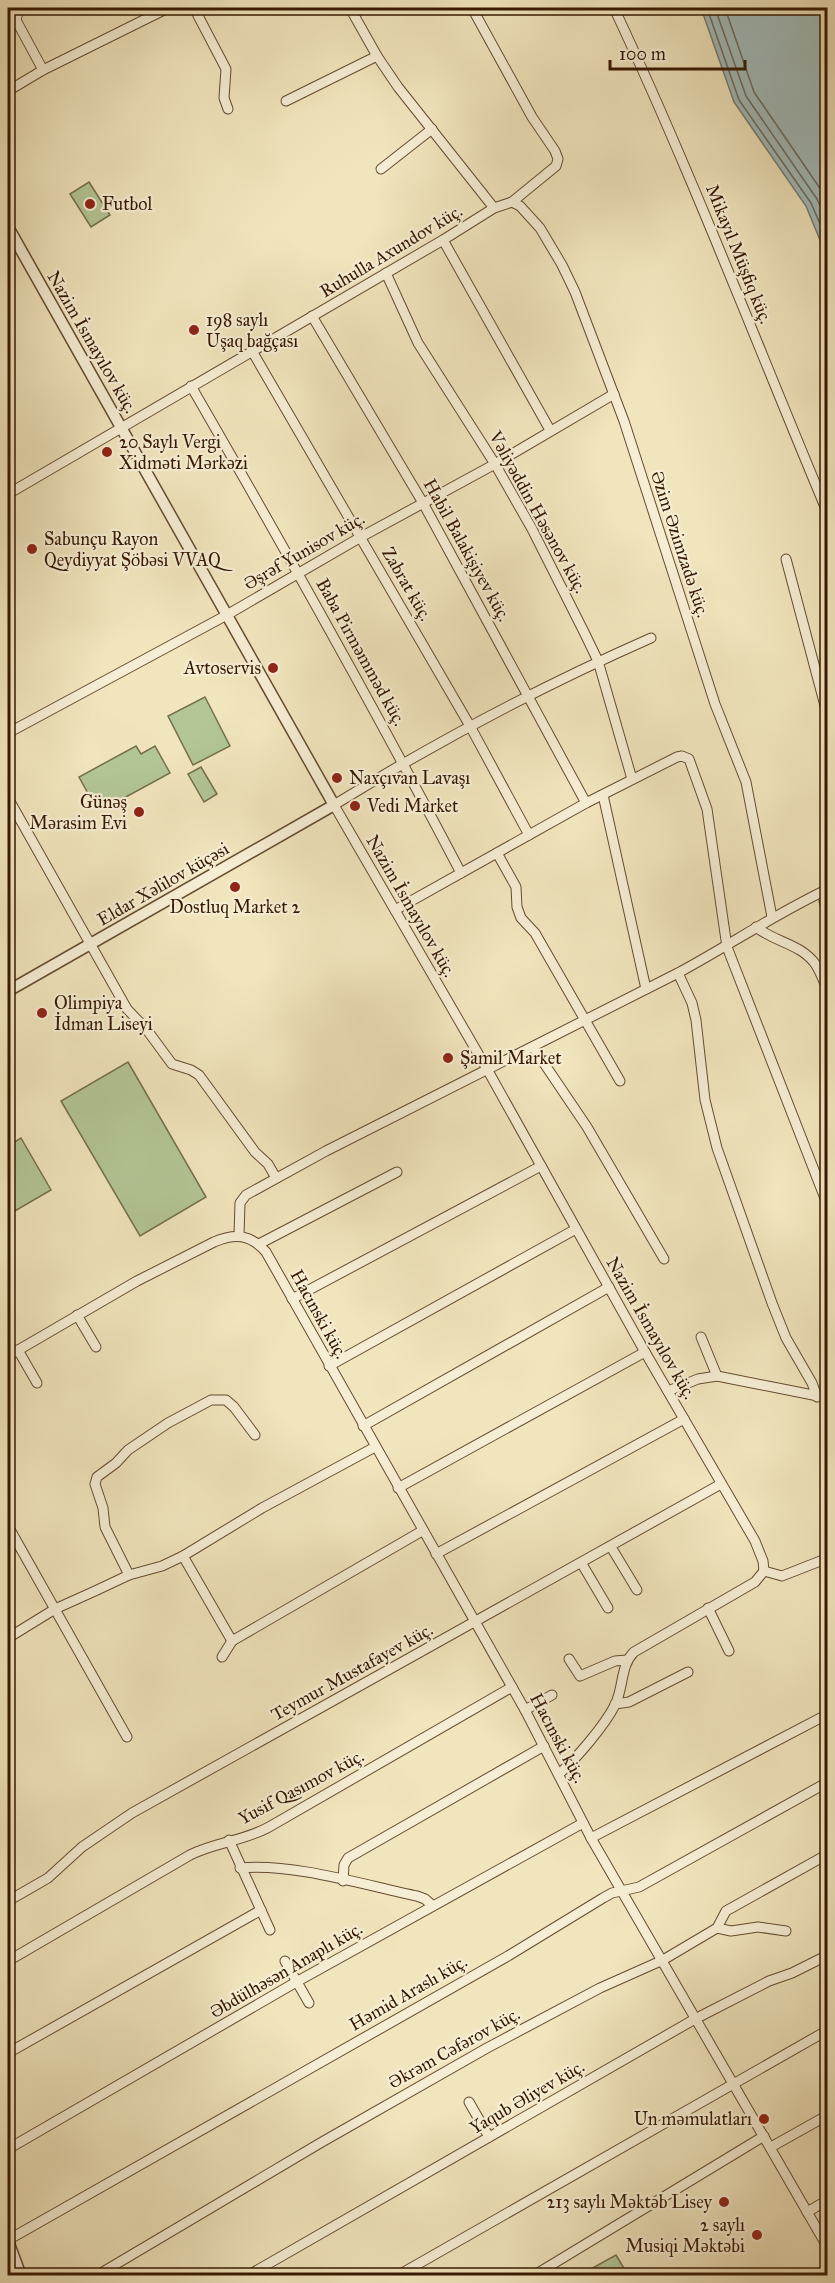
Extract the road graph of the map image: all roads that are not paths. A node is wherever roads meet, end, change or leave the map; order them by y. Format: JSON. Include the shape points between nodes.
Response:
{"nodes":[{"id":1,"x":22,"y":8,"type":"edge"},
{"id":2,"x":168,"y":8,"type":"edge"},
{"id":3,"x":195,"y":8,"type":"edge"},
{"id":4,"x":350,"y":8,"type":"edge"},
{"id":5,"x":472,"y":8,"type":"edge"},
{"id":6,"x":614,"y":8,"type":"edge"},
{"id":7,"x":151,"y":11,"type":"edge"},
{"id":8,"x":376,"y":56,"type":"junction"},
{"id":9,"x":43,"y":70,"type":"junction"},
{"id":10,"x":8,"y":91,"type":"edge"},
{"id":11,"x":286,"y":100,"type":"dead end"},
{"id":12,"x":228,"y":109,"type":"dead end"},
{"id":13,"x":432,"y":129,"type":"junction"},
{"id":14,"x":381,"y":169,"type":"dead end"},
{"id":15,"x":512,"y":202,"type":"junction"},
{"id":16,"x":494,"y":208,"type":"junction"},
{"id":17,"x":8,"y":226,"type":"edge"},
{"id":18,"x":443,"y":240,"type":"junction"},
{"id":19,"x":386,"y":273,"type":"junction"},
{"id":20,"x":312,"y":316,"type":"junction"},
{"id":21,"x":252,"y":351,"type":"junction"},
{"id":22,"x":192,"y":386,"type":"junction"},
{"id":23,"x":614,"y":394,"type":"junction"},
{"id":24,"x":121,"y":426,"type":"junction"},
{"id":25,"x":550,"y":430,"type":"junction"},
{"id":26,"x":495,"y":464,"type":"junction"},
{"id":27,"x":8,"y":494,"type":"edge"},
{"id":28,"x":423,"y":503,"type":"junction"},
{"id":29,"x":828,"y":514,"type":"edge"},
{"id":30,"x":361,"y":537,"type":"junction"},
{"id":31,"x":786,"y":559,"type":"dead end"},
{"id":32,"x":298,"y":573,"type":"junction"},
{"id":33,"x":225,"y":616,"type":"junction"},
{"id":34,"x":651,"y":638,"type":"dead end"},
{"id":35,"x":598,"y":661,"type":"junction"},
{"id":36,"x":530,"y":696,"type":"junction"},
{"id":37,"x":828,"y":717,"type":"edge"},
{"id":38,"x":470,"y":726,"type":"junction"},
{"id":39,"x":8,"y":734,"type":"edge"},
{"id":40,"x":403,"y":762,"type":"junction"},
{"id":41,"x":632,"y":779,"type":"junction"},
{"id":42,"x":603,"y":795,"type":"junction"},
{"id":43,"x":8,"y":798,"type":"edge"},
{"id":44,"x":586,"y":803,"type":"junction"},
{"id":45,"x":334,"y":805,"type":"junction"},
{"id":46,"x":529,"y":835,"type":"junction"},
{"id":47,"x":497,"y":853,"type":"junction"},
{"id":48,"x":461,"y":873,"type":"junction"},
{"id":49,"x":828,"y":890,"type":"edge"},
{"id":50,"x":395,"y":910,"type":"junction"},
{"id":51,"x":772,"y":917,"type":"junction"},
{"id":52,"x":756,"y":927,"type":"junction"},
{"id":53,"x":91,"y":944,"type":"junction"},
{"id":54,"x":727,"y":947,"type":"junction"},
{"id":55,"x":678,"y":973,"type":"junction"},
{"id":56,"x":646,"y":989,"type":"junction"},
{"id":57,"x":8,"y":991,"type":"edge"},
{"id":58,"x":828,"y":991,"type":"edge"},
{"id":59,"x":583,"y":1020,"type":"junction"},
{"id":60,"x":533,"y":1047,"type":"junction"},
{"id":61,"x":487,"y":1069,"type":"junction"},
{"id":62,"x":620,"y":1081,"type":"dead end"},
{"id":63,"x":541,"y":1166,"type":"junction"},
{"id":64,"x":397,"y":1172,"type":"dead end"},
{"id":65,"x":276,"y":1178,"type":"junction"},
{"id":66,"x":828,"y":1206,"type":"edge"},
{"id":67,"x":576,"y":1229,"type":"junction"},
{"id":68,"x":239,"y":1236,"type":"junction"},
{"id":69,"x":259,"y":1244,"type":"junction"},
{"id":70,"x":664,"y":1259,"type":"dead end"},
{"id":71,"x":609,"y":1287,"type":"junction"},
{"id":72,"x":292,"y":1299,"type":"junction"},
{"id":73,"x":77,"y":1315,"type":"junction"},
{"id":74,"x":700,"y":1337,"type":"dead end"},
{"id":75,"x":96,"y":1347,"type":"dead end"},
{"id":76,"x":18,"y":1350,"type":"junction"},
{"id":77,"x":645,"y":1352,"type":"junction"},
{"id":78,"x":8,"y":1356,"type":"edge"},
{"id":79,"x":329,"y":1366,"type":"junction"},
{"id":80,"x":717,"y":1376,"type":"junction"},
{"id":81,"x":37,"y":1383,"type":"dead end"},
{"id":82,"x":668,"y":1391,"type":"junction"},
{"id":83,"x":817,"y":1397,"type":"junction"},
{"id":84,"x":828,"y":1398,"type":"edge"},
{"id":85,"x":684,"y":1419,"type":"junction"},
{"id":86,"x":363,"y":1426,"type":"junction"},
{"id":87,"x":255,"y":1435,"type":"dead end"},
{"id":88,"x":375,"y":1447,"type":"junction"},
{"id":89,"x":721,"y":1484,"type":"junction"},
{"id":90,"x":398,"y":1488,"type":"junction"},
{"id":91,"x":8,"y":1526,"type":"edge"},
{"id":92,"x":422,"y":1531,"type":"junction"},
{"id":93,"x":611,"y":1547,"type":"junction"},
{"id":94,"x":436,"y":1554,"type":"junction"},
{"id":95,"x":183,"y":1556,"type":"junction"},
{"id":96,"x":828,"y":1558,"type":"edge"},
{"id":97,"x":582,"y":1564,"type":"junction"},
{"id":98,"x":764,"y":1571,"type":"junction"},
{"id":99,"x":129,"y":1575,"type":"junction"},
{"id":100,"x":637,"y":1590,"type":"dead end"},
{"id":101,"x":608,"y":1608,"type":"dead end"},
{"id":102,"x":708,"y":1608,"type":"junction"},
{"id":103,"x":55,"y":1609,"type":"junction"},
{"id":104,"x":475,"y":1623,"type":"junction"},
{"id":105,"x":8,"y":1638,"type":"edge"},
{"id":106,"x":232,"y":1641,"type":"junction"},
{"id":107,"x":729,"y":1651,"type":"dead end"},
{"id":108,"x":222,"y":1657,"type":"dead end"},
{"id":109,"x":569,"y":1659,"type":"dead end"},
{"id":110,"x":627,"y":1660,"type":"junction"},
{"id":111,"x":688,"y":1672,"type":"dead end"},
{"id":112,"x":512,"y":1687,"type":"junction"},
{"id":113,"x":552,"y":1695,"type":"dead end"},
{"id":114,"x":615,"y":1704,"type":"junction"},
{"id":115,"x":525,"y":1710,"type":"junction"},
{"id":116,"x":828,"y":1714,"type":"edge"},
{"id":117,"x":127,"y":1737,"type":"dead end"},
{"id":118,"x":544,"y":1746,"type":"junction"},
{"id":119,"x":559,"y":1774,"type":"junction"},
{"id":120,"x":828,"y":1782,"type":"edge"},
{"id":121,"x":583,"y":1822,"type":"junction"},
{"id":122,"x":591,"y":1838,"type":"junction"},
{"id":123,"x":229,"y":1840,"type":"junction"},
{"id":124,"x":828,"y":1854,"type":"edge"},
{"id":125,"x":240,"y":1868,"type":"junction"},
{"id":126,"x":343,"y":1881,"type":"junction"},
{"id":127,"x":622,"y":1891,"type":"junction"},
{"id":128,"x":8,"y":1901,"type":"edge"},
{"id":129,"x":433,"y":1905,"type":"junction"},
{"id":130,"x":261,"y":1910,"type":"junction"},
{"id":131,"x":717,"y":1928,"type":"junction"},
{"id":132,"x":270,"y":1930,"type":"dead end"},
{"id":133,"x":786,"y":1931,"type":"dead end"},
{"id":134,"x":828,"y":1955,"type":"edge"},
{"id":135,"x":285,"y":1960,"type":"dead end"},
{"id":136,"x":663,"y":1960,"type":"junction"},
{"id":137,"x":8,"y":1961,"type":"edge"},
{"id":138,"x":298,"y":1982,"type":"junction"},
{"id":139,"x":309,"y":2002,"type":"dead end"},
{"id":140,"x":695,"y":2019,"type":"junction"},
{"id":141,"x":828,"y":2030,"type":"edge"},
{"id":142,"x":8,"y":2053,"type":"edge"},
{"id":143,"x":735,"y":2083,"type":"junction"},
{"id":144,"x":469,"y":2102,"type":"dead end"},
{"id":145,"x":828,"y":2115,"type":"edge"},
{"id":146,"x":764,"y":2136,"type":"junction"},
{"id":147,"x":489,"y":2137,"type":"junction"},
{"id":148,"x":771,"y":2147,"type":"junction"},
{"id":149,"x":8,"y":2149,"type":"edge"},
{"id":150,"x":828,"y":2200,"type":"edge"},
{"id":151,"x":807,"y":2212,"type":"junction"},
{"id":152,"x":8,"y":2240,"type":"edge"},
{"id":153,"x":828,"y":2248,"type":"edge"},
{"id":154,"x":21,"y":2276,"type":"edge"},
{"id":155,"x":96,"y":2276,"type":"edge"},
{"id":156,"x":247,"y":2276,"type":"edge"},
{"id":157,"x":397,"y":2276,"type":"edge"},
{"id":158,"x":533,"y":2276,"type":"edge"}],
"edges":[{"from":1,"to":9,"type":"street","via":[[17,15],[19,28]]},
{"from":2,"to":7,"type":"street"},
{"from":3,"to":12,"type":"street","via":[[226,69],[224,98]]},
{"from":4,"to":8,"type":"street"},
{"from":5,"to":15,"type":"street","via":[[558,159],[556,166]]},
{"from":6,"to":29,"type":"street","name":"Mikayıl Müşfiq küç.","via":[[709,220]]},
{"from":7,"to":9,"type":"street"},
{"from":8,"to":11,"type":"street"},
{"from":8,"to":13,"type":"street"},
{"from":9,"to":10,"type":"street"},
{"from":13,"to":14,"type":"street"},
{"from":13,"to":16,"type":"street"},
{"from":15,"to":16,"type":"street","name":"Ruhulla Axundov küç."},
{"from":15,"to":23,"type":"street","name":"Əzim Əzimzadə küç.","via":[[540,228],[562,265]]},
{"from":16,"to":18,"type":"street","name":"Ruhulla Axundov küç."},
{"from":17,"to":24,"type":"street","name":"Nazim İsmayılov küç."},
{"from":18,"to":19,"type":"street","name":"Ruhulla Axundov küç."},
{"from":18,"to":25,"type":"street"},
{"from":19,"to":20,"type":"street","name":"Ruhulla Axundov küç."},
{"from":19,"to":26,"type":"street","name":"Vəliyəddin Həsənov küç.","via":[[418,343]]},
{"from":20,"to":21,"type":"street","name":"Ruhulla Axundov küç."},
{"from":20,"to":28,"type":"street","name":"Habil Balakişiyev küç."},
{"from":21,"to":22,"type":"street","name":"Ruhulla Axundov küç."},
{"from":21,"to":30,"type":"street","name":"Zabrat küç."},
{"from":22,"to":24,"type":"street","name":"Ruhulla Axundov küç."},
{"from":22,"to":32,"type":"street","name":"Baba Pirməmməd küç."},
{"from":23,"to":25,"type":"street","name":"Əşrəf Yunisov küç."},
{"from":23,"to":51,"type":"street","name":"Əzim Əzimzadə küç.","via":[[715,704],[746,782]]},
{"from":24,"to":27,"type":"street","name":"Ruhulla Axundov küç."},
{"from":24,"to":33,"type":"street","name":"Nazim İsmayılov küç."},
{"from":25,"to":26,"type":"street","name":"Əşrəf Yunisov küç."},
{"from":26,"to":28,"type":"street","name":"Əşrəf Yunisov küç."},
{"from":26,"to":35,"type":"street","name":"Vəliyəddin Həsənov küç."},
{"from":28,"to":30,"type":"street","name":"Əşrəf Yunisov küç."},
{"from":28,"to":36,"type":"street","name":"Habil Balakişiyev küç."},
{"from":30,"to":32,"type":"street","name":"Əşrəf Yunisov küç."},
{"from":30,"to":38,"type":"street","name":"Zabrat küç."},
{"from":31,"to":37,"type":"street"},
{"from":32,"to":33,"type":"street","name":"Əşrəf Yunisov küç."},
{"from":32,"to":40,"type":"street","name":"Baba Pirməmməd küç."},
{"from":33,"to":39,"type":"street","name":"Əşrəf Yunisov küç."},
{"from":33,"to":45,"type":"street","name":"Nazim İsmayılov küç."},
{"from":34,"to":35,"type":"street"},
{"from":35,"to":36,"type":"street"},
{"from":35,"to":41,"type":"street","name":"Vəliyəddin Həsənov küç."},
{"from":36,"to":38,"type":"street"},
{"from":36,"to":44,"type":"street","name":"Habil Balakişiyev küç."},
{"from":38,"to":40,"type":"street"},
{"from":38,"to":46,"type":"street","name":"Zabrat küç."},
{"from":40,"to":45,"type":"street"},
{"from":40,"to":48,"type":"street","name":"Baba Pirməmməd küç."},
{"from":41,"to":42,"type":"street"},
{"from":41,"to":54,"type":"street","via":[[677,757],[689,759],[707,808]]},
{"from":42,"to":44,"type":"street"},
{"from":42,"to":56,"type":"street"},
{"from":43,"to":53,"type":"street"},
{"from":44,"to":46,"type":"street"},
{"from":45,"to":50,"type":"street","name":"Nazim İsmayılov küç."},
{"from":45,"to":53,"type":"street","name":"Eldar Xəlilov küçəsi"},
{"from":46,"to":47,"type":"street"},
{"from":47,"to":48,"type":"street"},
{"from":47,"to":59,"type":"street","via":[[516,887],[521,918],[534,933]]},
{"from":48,"to":50,"type":"street"},
{"from":49,"to":51,"type":"street"},
{"from":50,"to":61,"type":"street","name":"Nazim İsmayılov küç."},
{"from":51,"to":52,"type":"street"},
{"from":52,"to":54,"type":"street"},
{"from":52,"to":58,"type":"street","via":[[800,950],[814,962]]},
{"from":53,"to":57,"type":"street","name":"Eldar Xəlilov küçəsi"},
{"from":53,"to":65,"type":"street","via":[[127,1009],[172,1064],[199,1075]]},
{"from":54,"to":55,"type":"street"},
{"from":54,"to":66,"type":"street"},
{"from":55,"to":56,"type":"street"},
{"from":55,"to":83,"type":"street","via":[[696,1020],[705,1100],[717,1148],[775,1312]]},
{"from":56,"to":59,"type":"street"},
{"from":59,"to":60,"type":"street"},
{"from":59,"to":62,"type":"street"},
{"from":60,"to":61,"type":"street"},
{"from":60,"to":70,"type":"street","via":[[587,1127]]},
{"from":61,"to":63,"type":"street","name":"Nazim İsmayılov küç."},
{"from":61,"to":65,"type":"street"},
{"from":63,"to":67,"type":"street","name":"Nazim İsmayılov küç."},
{"from":63,"to":72,"type":"street"},
{"from":64,"to":69,"type":"street"},
{"from":65,"to":68,"type":"street","via":[[242,1199]]},
{"from":67,"to":71,"type":"street","name":"Nazim İsmayılov küç."},
{"from":67,"to":79,"type":"street"},
{"from":68,"to":69,"type":"street"},
{"from":68,"to":73,"type":"street","via":[[220,1239]]},
{"from":69,"to":72,"type":"street","name":"Hacınski küç."},
{"from":71,"to":77,"type":"street","name":"Nazim İsmayılov küç."},
{"from":71,"to":86,"type":"street"},
{"from":72,"to":79,"type":"street","name":"Hacınski küç."},
{"from":73,"to":75,"type":"street"},
{"from":73,"to":76,"type":"street"},
{"from":74,"to":80,"type":"street"},
{"from":76,"to":78,"type":"street"},
{"from":76,"to":81,"type":"street"},
{"from":77,"to":82,"type":"street","name":"Nazim İsmayılov küç."},
{"from":77,"to":90,"type":"street"},
{"from":79,"to":86,"type":"street","name":"Hacınski küç."},
{"from":80,"to":82,"type":"street"},
{"from":80,"to":83,"type":"street"},
{"from":82,"to":85,"type":"street","name":"Nazim İsmayılov küç."},
{"from":83,"to":84,"type":"street"},
{"from":85,"to":89,"type":"street","name":"Nazim İsmayılov küç."},
{"from":85,"to":94,"type":"street"},
{"from":86,"to":88,"type":"street","name":"Hacınski küç."},
{"from":87,"to":99,"type":"street","via":[[226,1400],[211,1400],[151,1434],[97,1477],[95,1484],[105,1527]]},
{"from":88,"to":90,"type":"street","name":"Hacınski küç."},
{"from":88,"to":95,"type":"street"},
{"from":89,"to":93,"type":"street","name":"Teymur Mustafayev küç."},
{"from":89,"to":98,"type":"street","name":"Nazim İsmayılov küç.","via":[[755,1541]]},
{"from":90,"to":92,"type":"street","name":"Hacınski küç."},
{"from":91,"to":103,"type":"street"},
{"from":92,"to":94,"type":"street","name":"Hacınski küç."},
{"from":92,"to":106,"type":"street"},
{"from":93,"to":97,"type":"street","name":"Teymur Mustafayev küç."},
{"from":93,"to":100,"type":"street"},
{"from":94,"to":104,"type":"street","name":"Hacınski küç."},
{"from":95,"to":99,"type":"street"},
{"from":95,"to":106,"type":"street"},
{"from":96,"to":98,"type":"street","via":[[782,1576]]},
{"from":97,"to":101,"type":"street"},
{"from":97,"to":104,"type":"street","name":"Teymur Mustafayev küç."},
{"from":98,"to":102,"type":"street","via":[[755,1582]]},
{"from":99,"to":103,"type":"street"},
{"from":102,"to":107,"type":"street"},
{"from":102,"to":110,"type":"street","via":[[641,1646]]},
{"from":103,"to":105,"type":"street"},
{"from":103,"to":117,"type":"street"},
{"from":104,"to":112,"type":"street","name":"Hacınski küç."},
{"from":104,"to":128,"type":"street","name":"Teymur Mustafayev küç.","via":[[126,1817],[82,1847],[48,1878]]},
{"from":106,"to":108,"type":"street"},
{"from":109,"to":110,"type":"street","via":[[580,1676]]},
{"from":110,"to":114,"type":"street"},
{"from":111,"to":114,"type":"street","via":[[629,1702]]},
{"from":112,"to":115,"type":"street","name":"Hacınski küç."},
{"from":112,"to":123,"type":"street","name":"Yusif Qasımov küç.","via":[[262,1831]]},
{"from":113,"to":115,"type":"street"},
{"from":114,"to":119,"type":"street"},
{"from":115,"to":118,"type":"street","name":"Hacınski küç."},
{"from":116,"to":122,"type":"street"},
{"from":118,"to":119,"type":"street","name":"Hacınski küç."},
{"from":118,"to":126,"type":"street","via":[[348,1858]]},
{"from":119,"to":121,"type":"street","name":"Hacınski küç."},
{"from":120,"to":127,"type":"street","name":"Həmid Araslı küç.","via":[[639,1887]]},
{"from":121,"to":122,"type":"street","name":"Hacınski küç."},
{"from":121,"to":129,"type":"street","name":"Əbdülhəsən Anaplı küç."},
{"from":122,"to":127,"type":"street","name":"Hacınski küç."},
{"from":123,"to":125,"type":"street"},
{"from":123,"to":137,"type":"street","name":"Yusif Qasımov küç.","via":[[190,1855]]},
{"from":124,"to":131,"type":"street","name":"Əkrəm Cəfərov küç.","via":[[726,1911]]},
{"from":125,"to":126,"type":"street","via":[[265,1867]]},
{"from":125,"to":130,"type":"street"},
{"from":126,"to":129,"type":"street","via":[[417,1896]]},
{"from":127,"to":136,"type":"street","name":"Hacınski küç."},
{"from":127,"to":152,"type":"street","name":"Həmid Araslı küç.","via":[[603,1898]]},
{"from":129,"to":138,"type":"street","name":"Əbdülhəsən Anaplı küç."},
{"from":130,"to":132,"type":"street"},
{"from":130,"to":142,"type":"street"},
{"from":131,"to":133,"type":"street"},
{"from":131,"to":136,"type":"street","name":"Əkrəm Cəfərov küç."},
{"from":134,"to":140,"type":"street","name":"Yaqub Əliyev küç."},
{"from":135,"to":138,"type":"street"},
{"from":136,"to":140,"type":"street","name":"Hacınski küç."},
{"from":136,"to":155,"type":"street","name":"Əkrəm Cəfərov küç.","via":[[600,1988],[487,2048]]},
{"from":138,"to":139,"type":"street"},
{"from":138,"to":149,"type":"street","name":"Əbdülhəsən Anaplı küç."},
{"from":140,"to":143,"type":"street","name":"Hacınski küç."},
{"from":140,"to":147,"type":"street","name":"Yaqub Əliyev küç."},
{"from":141,"to":143,"type":"street"},
{"from":143,"to":146,"type":"street","name":"Hacınski küç."},
{"from":143,"to":157,"type":"street"},
{"from":144,"to":147,"type":"street"},
{"from":145,"to":148,"type":"street"},
{"from":146,"to":148,"type":"street","name":"Hacınski küç."},
{"from":146,"to":158,"type":"street"},
{"from":147,"to":156,"type":"street","name":"Yaqub Əliyev küç."},
{"from":148,"to":151,"type":"street","name":"Hacınski küç."},
{"from":150,"to":151,"type":"street"},
{"from":151,"to":153,"type":"street","name":"Hacınski küç."},
{"from":152,"to":154,"type":"street"}]}
